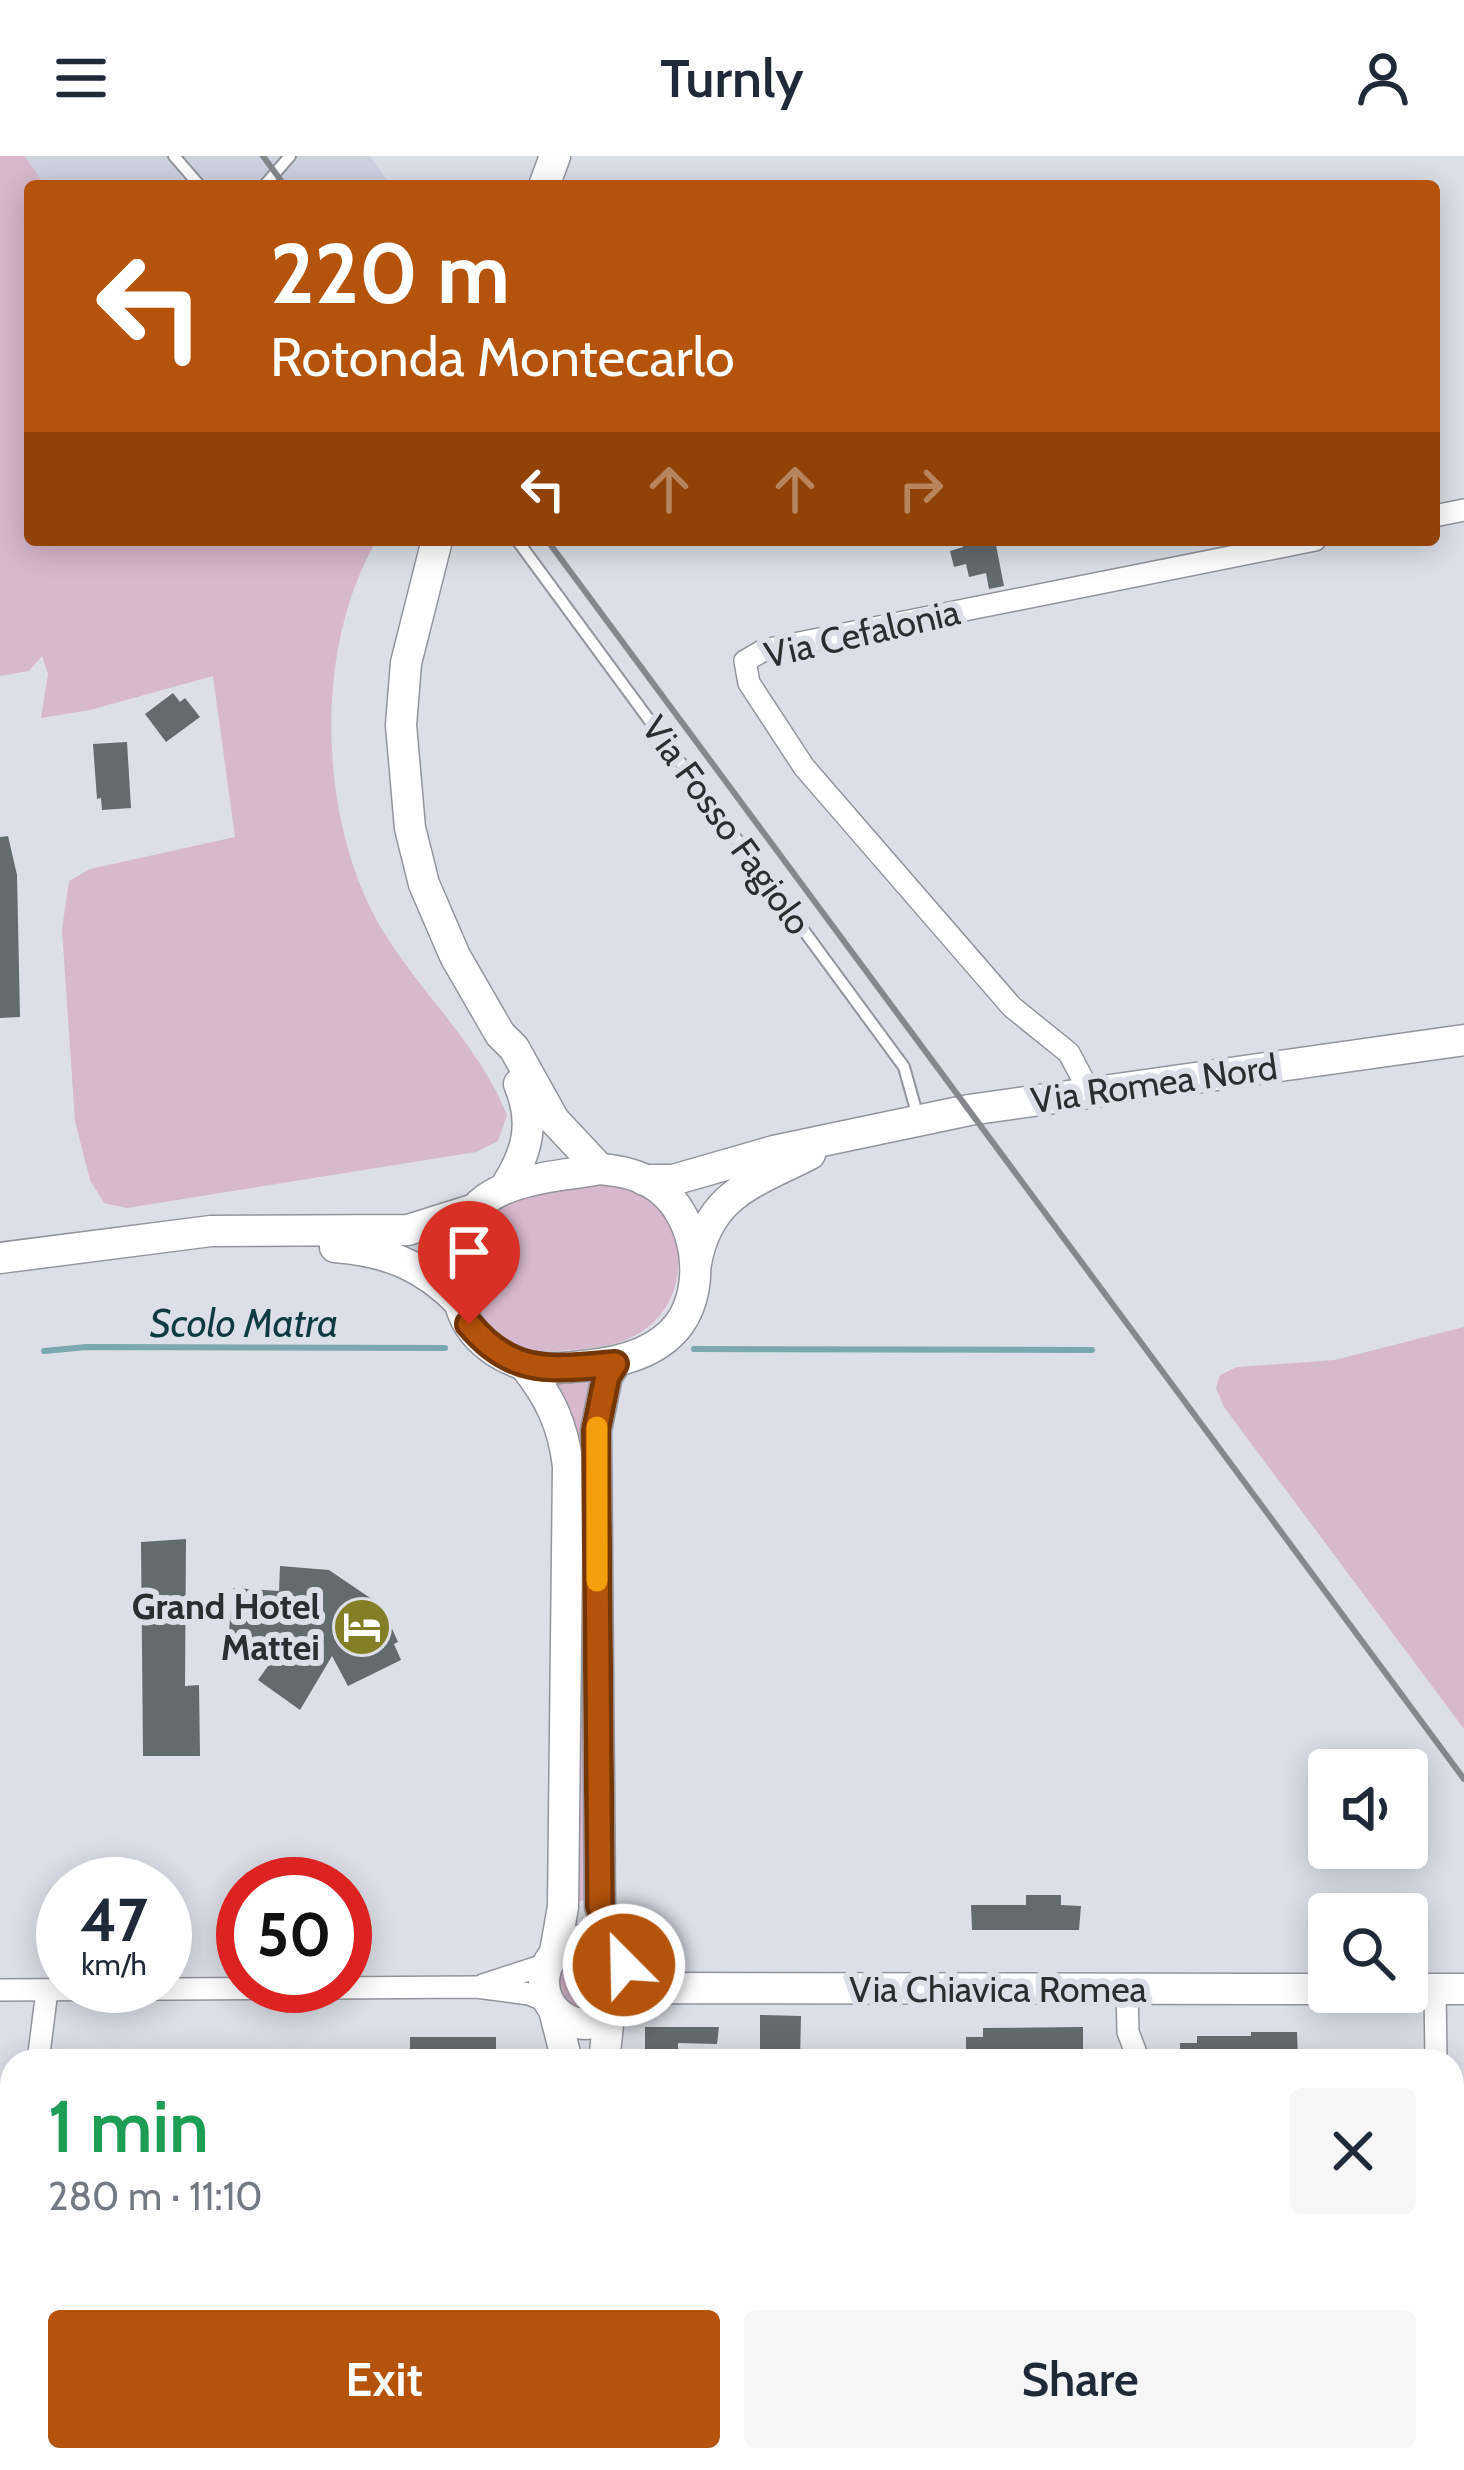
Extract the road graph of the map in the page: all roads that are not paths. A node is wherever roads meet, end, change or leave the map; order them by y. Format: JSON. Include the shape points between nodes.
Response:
{"nodes":[{"id":1,"x":174,"y":156,"type":"edge"},
{"id":2,"x":290,"y":156,"type":"edge"},
{"id":3,"x":195,"y":180,"type":"edge"},
{"id":4,"x":269,"y":180,"type":"edge"},
{"id":5,"x":436,"y":546,"type":"edge"},
{"id":6,"x":521,"y":546,"type":"edge"},
{"id":7,"x":1285,"y":546,"type":"edge"},
{"id":8,"x":500,"y":1034,"type":"junction"},
{"id":9,"x":1464,"y":1040,"type":"edge"},
{"id":10,"x":1089,"y":1091,"type":"junction"},
{"id":11,"x":919,"y":1120,"type":"junction"},
{"id":12,"x":845,"y":1136,"type":"junction"},
{"id":13,"x":600,"y":1168,"type":"junction"},
{"id":14,"x":644,"y":1180,"type":"junction"},
{"id":15,"x":506,"y":1186,"type":"junction"},
{"id":16,"x":472,"y":1210,"type":"junction"},
{"id":17,"x":259,"y":1233,"type":"junction"},
{"id":18,"x":0,"y":1258,"type":"edge"},
{"id":19,"x":696,"y":1263,"type":"junction"},
{"id":20,"x":460,"y":1303,"type":"junction"},
{"id":21,"x":615,"y":1364,"type":"junction"},
{"id":22,"x":524,"y":1365,"type":"junction"},
{"id":23,"x":551,"y":1958,"type":"junction"},
{"id":24,"x":621,"y":1960,"type":"junction"},
{"id":25,"x":476,"y":1988,"type":"junction"},
{"id":26,"x":668,"y":1988,"type":"junction"},
{"id":27,"x":1127,"y":1988,"type":"junction"},
{"id":28,"x":1308,"y":1989,"type":"edge"},
{"id":29,"x":1436,"y":1989,"type":"edge"},
{"id":30,"x":0,"y":1990,"type":"edge"},
{"id":31,"x":192,"y":1990,"type":"edge"},
{"id":32,"x":36,"y":1991,"type":"edge"},
{"id":33,"x":552,"y":2006,"type":"junction"},
{"id":34,"x":616,"y":2010,"type":"junction"},
{"id":35,"x":44,"y":2013,"type":"edge"},
{"id":36,"x":40,"y":2049,"type":"edge"},
{"id":37,"x":564,"y":2049,"type":"edge"},
{"id":38,"x":607,"y":2049,"type":"edge"},
{"id":39,"x":1134,"y":2049,"type":"edge"},
{"id":40,"x":1436,"y":2049,"type":"edge"}],
"edges":[{"from":1,"to":3,"type":"lane"},
{"from":2,"to":4,"type":"lane"},
{"from":5,"to":8,"type":"main road","via":[[406,663],[401,725],[410,828],[455,956]]},
{"from":6,"to":11,"type":"lane","name":"Via Fosso Fagiolo","via":[[904,1067]]},
{"from":7,"to":10,"type":"street","name":"Via Cefalonia","via":[[764,650],[745,661],[748,683],[804,767],[1012,1006],[1070,1053]]},
{"from":8,"to":13,"type":"main road","via":[[554,1120]]},
{"from":8,"to":15,"type":"main road","via":[[530,1111],[519,1166]]},
{"from":9,"to":10,"type":"main road","name":"Via Romea Nord"},
{"from":10,"to":11,"type":"main road","name":"Via Romea Nord"},
{"from":11,"to":12,"type":"main road","name":"Via Romea Nord"},
{"from":12,"to":14,"type":"main road","name":"Via Romea Nord","via":[[673,1180]]},
{"from":12,"to":19,"type":"main road","name":"Via Romea Nord","via":[[724,1201],[700,1239]]},
{"from":13,"to":14,"type":"main road"},
{"from":13,"to":15,"type":"main road"},
{"from":14,"to":19,"type":"main road","via":[[686,1222]]},
{"from":15,"to":16,"type":"main road"},
{"from":16,"to":17,"type":"main road","via":[[408,1230]]},
{"from":16,"to":20,"type":"main road","via":[[455,1265]]},
{"from":17,"to":18,"type":"main road","via":[[211,1231]]},
{"from":17,"to":20,"type":"main road","via":[[402,1259]]},
{"from":19,"to":21,"type":"main road","via":[[680,1323]]},
{"from":20,"to":22,"type":"main road","via":[[482,1340]]},
{"from":21,"to":22,"type":"main road"},
{"from":21,"to":24,"type":"main road","via":[[596,1430],[600,1906]]},
{"from":22,"to":23,"type":"main road","via":[[547,1393],[568,1466],[564,1886]]},
{"from":23,"to":24,"type":"main road","via":[[587,1940]]},
{"from":23,"to":25,"type":"street"},
{"from":23,"to":33,"type":"main road","via":[[544,1990]]},
{"from":24,"to":26,"type":"main road","name":"Via Chiavica Romea"},
{"from":24,"to":34,"type":"main road","via":[[628,1978]]},
{"from":25,"to":31,"type":"street"},
{"from":25,"to":33,"type":"street","via":[[529,1994]]},
{"from":26,"to":27,"type":"main road","name":"Via Chiavica Romea"},
{"from":26,"to":34,"type":"main road","name":"Via Chiavica Romea","via":[[637,1993]]},
{"from":27,"to":28,"type":"main road","name":"Via Chiavica Romea"},
{"from":27,"to":39,"type":"street"},
{"from":29,"to":40,"type":"street"},
{"from":30,"to":32,"type":"street"},
{"from":33,"to":34,"type":"main road","via":[[587,2024]]},
{"from":33,"to":37,"type":"main road"},
{"from":34,"to":38,"type":"main road"},
{"from":35,"to":36,"type":"street"}]}
